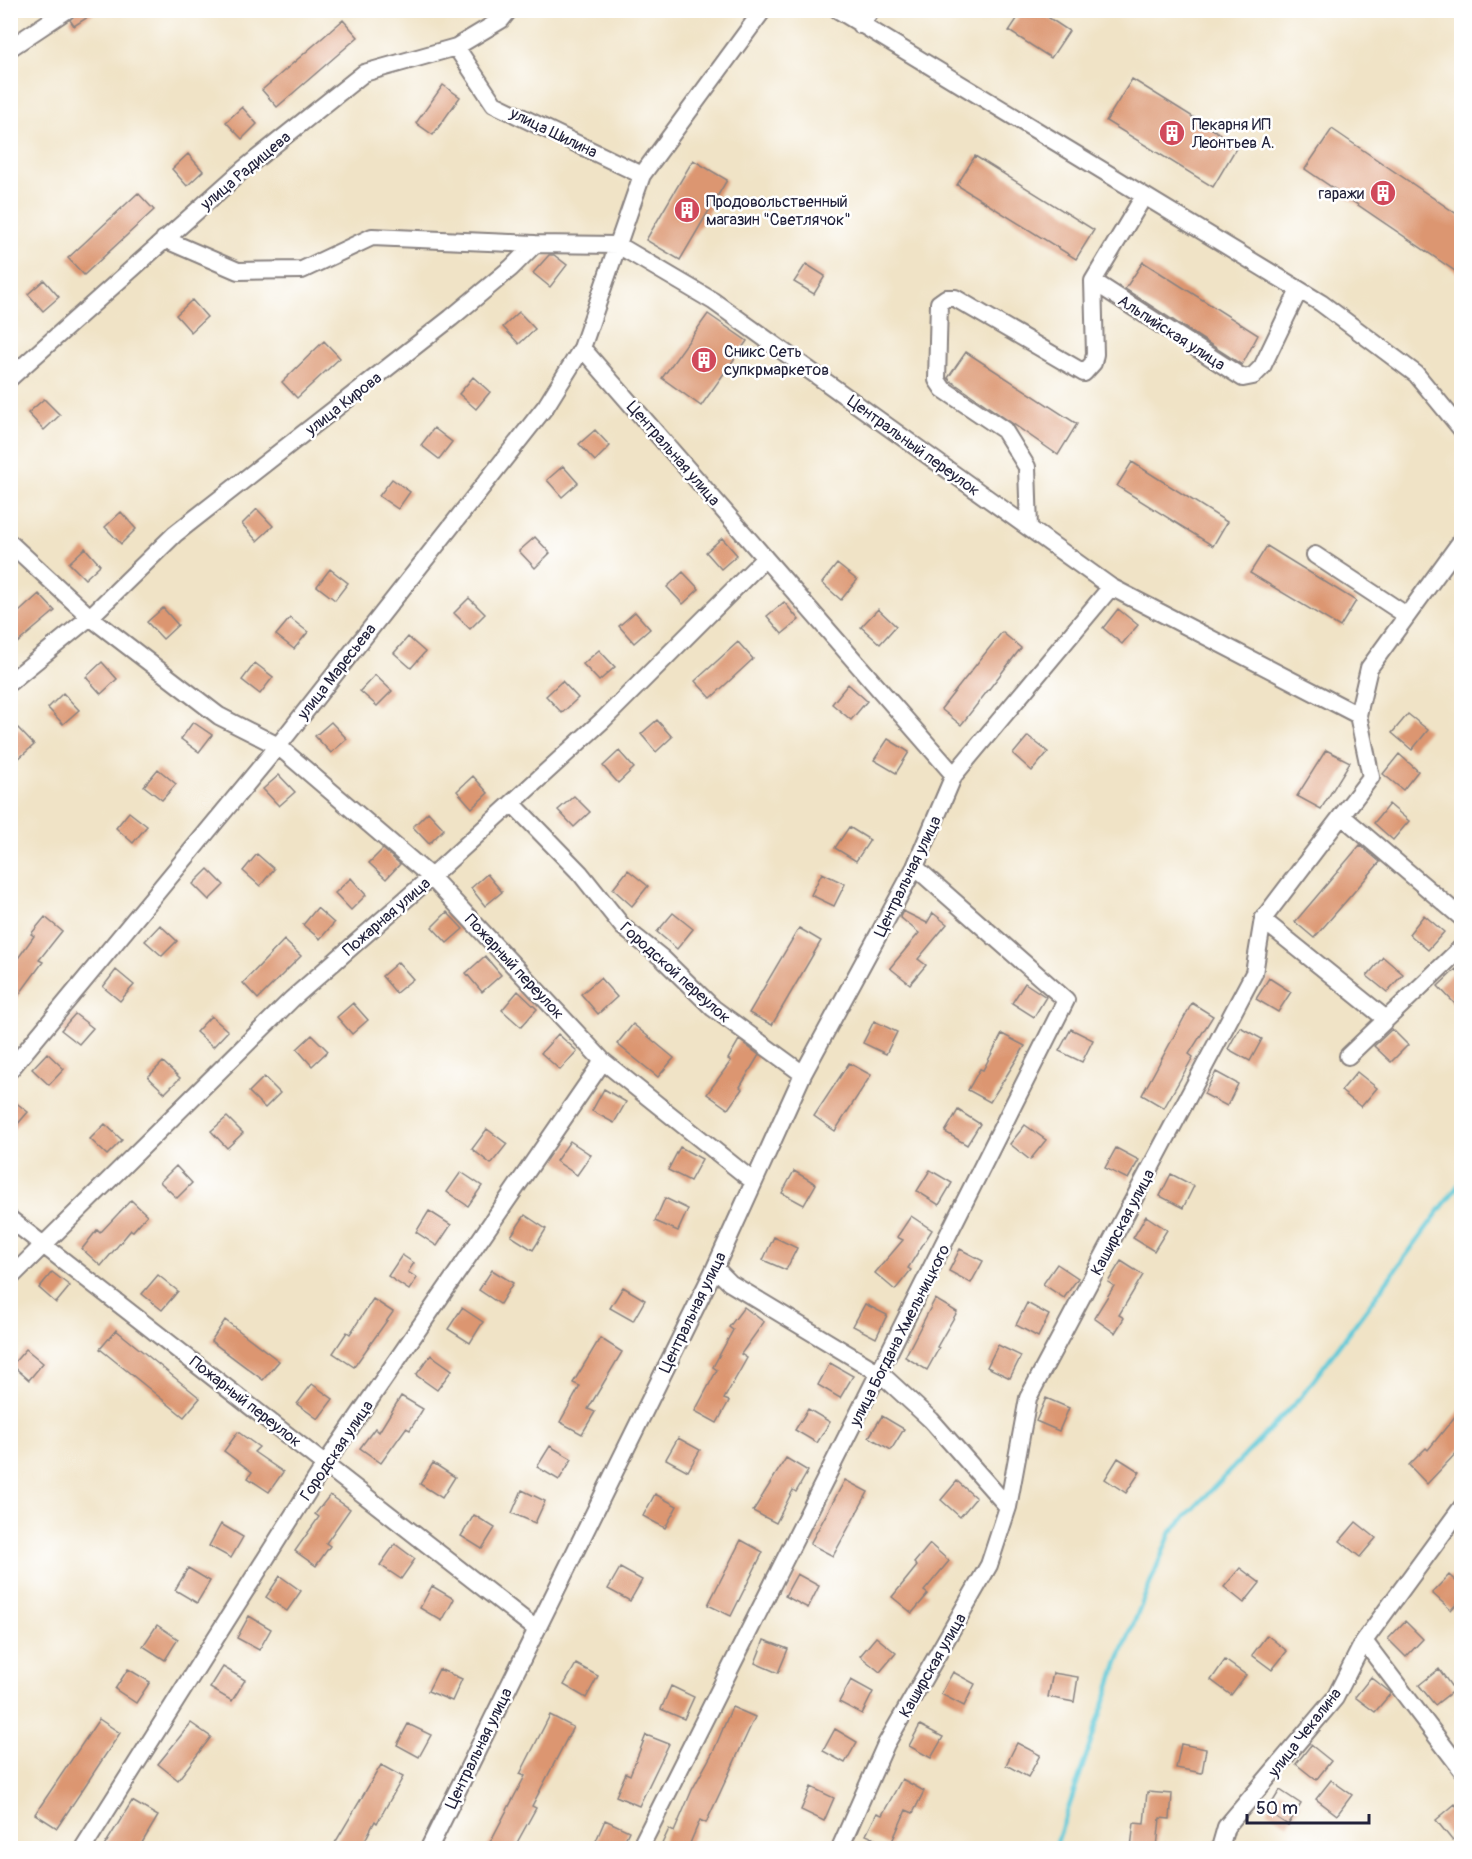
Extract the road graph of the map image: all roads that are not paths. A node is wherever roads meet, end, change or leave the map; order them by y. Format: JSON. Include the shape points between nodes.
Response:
{"nodes":[{"id":1,"x":68,"y":10,"type":"edge"},
{"id":2,"x":509,"y":10,"type":"edge"},
{"id":3,"x":763,"y":10,"type":"edge"},
{"id":4,"x":838,"y":10,"type":"edge"},
{"id":5,"x":871,"y":10,"type":"edge"},
{"id":6,"x":860,"y":25,"type":"junction"},
{"id":7,"x":456,"y":47,"type":"junction"},
{"id":8,"x":10,"y":48,"type":"edge"},
{"id":9,"x":642,"y":175,"type":"junction"},
{"id":10,"x":1144,"y":196,"type":"junction"},
{"id":11,"x":164,"y":239,"type":"junction"},
{"id":12,"x":535,"y":244,"type":"junction"},
{"id":13,"x":618,"y":245,"type":"junction"},
{"id":14,"x":1093,"y":281,"type":"junction"},
{"id":15,"x":1299,"y":290,"type":"junction"},
{"id":16,"x":582,"y":348,"type":"junction"},
{"id":17,"x":10,"y":378,"type":"edge"},
{"id":18,"x":1461,"y":430,"type":"edge"},
{"id":19,"x":1029,"y":528,"type":"junction"},
{"id":20,"x":1461,"y":540,"type":"edge"},
{"id":21,"x":10,"y":543,"type":"edge"},
{"id":22,"x":1315,"y":555,"type":"dead end"},
{"id":23,"x":765,"y":558,"type":"junction"},
{"id":24,"x":1111,"y":587,"type":"junction"},
{"id":25,"x":1406,"y":615,"type":"junction"},
{"id":26,"x":90,"y":617,"type":"junction"},
{"id":27,"x":10,"y":682,"type":"edge"},
{"id":28,"x":1358,"y":715,"type":"junction"},
{"id":29,"x":278,"y":746,"type":"junction"},
{"id":30,"x":954,"y":775,"type":"junction"},
{"id":31,"x":512,"y":803,"type":"junction"},
{"id":32,"x":1342,"y":816,"type":"junction"},
{"id":33,"x":915,"y":867,"type":"junction"},
{"id":34,"x":431,"y":877,"type":"junction"},
{"id":35,"x":1461,"y":918,"type":"edge"},
{"id":36,"x":1263,"y":920,"type":"junction"},
{"id":37,"x":1461,"y":947,"type":"edge"},
{"id":38,"x":1386,"y":1019,"type":"junction"},
{"id":39,"x":1348,"y":1056,"type":"dead end"},
{"id":40,"x":603,"y":1061,"type":"junction"},
{"id":41,"x":10,"y":1070,"type":"edge"},
{"id":42,"x":803,"y":1074,"type":"junction"},
{"id":43,"x":754,"y":1182,"type":"junction"},
{"id":44,"x":10,"y":1219,"type":"edge"},
{"id":45,"x":45,"y":1244,"type":"junction"},
{"id":46,"x":715,"y":1268,"type":"junction"},
{"id":47,"x":10,"y":1278,"type":"edge"},
{"id":48,"x":881,"y":1374,"type":"junction"},
{"id":49,"x":326,"y":1463,"type":"junction"},
{"id":50,"x":1008,"y":1507,"type":"junction"},
{"id":51,"x":1461,"y":1507,"type":"edge"},
{"id":52,"x":536,"y":1629,"type":"junction"},
{"id":53,"x":1364,"y":1641,"type":"junction"},
{"id":54,"x":1461,"y":1770,"type":"edge"},
{"id":55,"x":82,"y":1848,"type":"edge"},
{"id":56,"x":429,"y":1848,"type":"edge"},
{"id":57,"x":640,"y":1848,"type":"edge"},
{"id":58,"x":840,"y":1848,"type":"edge"},
{"id":59,"x":1220,"y":1848,"type":"edge"}],
"edges":[{"from":1,"to":8,"type":"street"},
{"from":2,"to":7,"type":"street","name":"улица Радищева","via":[[501,20]]},
{"from":3,"to":9,"type":"street"},
{"from":4,"to":6,"type":"street"},
{"from":5,"to":6,"type":"street"},
{"from":6,"to":10,"type":"street"},
{"from":7,"to":9,"type":"street","name":"улица Шилина","via":[[494,104]]},
{"from":7,"to":11,"type":"street","name":"улица Радищева","via":[[364,74],[245,168]]},
{"from":9,"to":13,"type":"street"},
{"from":10,"to":14,"type":"street"},
{"from":10,"to":15,"type":"street"},
{"from":11,"to":12,"type":"street","via":[[238,271],[302,270],[372,237]]},
{"from":11,"to":17,"type":"street","name":"улица Радищева"},
{"from":12,"to":13,"type":"street"},
{"from":12,"to":26,"type":"street","name":"улица Кирова","via":[[451,318],[175,534]]},
{"from":13,"to":16,"type":"street","name":"улица Маресьева"},
{"from":13,"to":19,"type":"street","name":"Центральный переулок","via":[[713,301]]},
{"from":14,"to":15,"type":"street","name":"Альпийская улица","via":[[1243,378],[1253,376],[1262,367]]},
{"from":14,"to":19,"type":"street","via":[[1095,354],[1084,373],[955,298],[939,303],[937,380],[943,389],[1004,430],[1010,439],[1027,467]]},
{"from":15,"to":18,"type":"street","via":[[1416,374]]},
{"from":16,"to":23,"type":"street","name":"Центральная улица"},
{"from":16,"to":29,"type":"street","name":"улица Маресьева","via":[[546,406]]},
{"from":19,"to":24,"type":"street","name":"Центральный переулок"},
{"from":20,"to":25,"type":"street","name":"Каширская улица"},
{"from":21,"to":26,"type":"street"},
{"from":22,"to":25,"type":"street"},
{"from":23,"to":30,"type":"street","name":"Центральная улица"},
{"from":23,"to":31,"type":"street","name":"Пожарная улица","via":[[603,720]]},
{"from":24,"to":28,"type":"street","name":"Центральный переулок"},
{"from":24,"to":30,"type":"street","name":"Центральная улица"},
{"from":25,"to":28,"type":"street","name":"Каширская улица","via":[[1370,668]]},
{"from":26,"to":27,"type":"street","name":"улица Кирова"},
{"from":26,"to":29,"type":"street","via":[[219,716]]},
{"from":28,"to":32,"type":"street","name":"Каширская улица","via":[[1371,777]]},
{"from":29,"to":34,"type":"street","name":"Пожарный переулок"},
{"from":29,"to":41,"type":"street","name":"улица Маресьева"},
{"from":30,"to":33,"type":"street","name":"Центральная улица"},
{"from":31,"to":34,"type":"street","name":"Пожарная улица"},
{"from":31,"to":42,"type":"street","name":"Городской переулок","via":[[580,873],[623,927],[662,958],[713,1008]]},
{"from":32,"to":35,"type":"street"},
{"from":32,"to":36,"type":"street","name":"Каширская улица"},
{"from":33,"to":42,"type":"street","name":"Центральная улица"},
{"from":33,"to":48,"type":"street","name":"улица Богдана Хмельницкого","via":[[1066,1000]]},
{"from":34,"to":40,"type":"street","name":"Пожарный переулок"},
{"from":34,"to":45,"type":"street","name":"Пожарная улица","via":[[292,999]]},
{"from":36,"to":38,"type":"street"},
{"from":36,"to":50,"type":"street","name":"Каширская улица","via":[[1254,973],[1028,1398]]},
{"from":37,"to":38,"type":"street"},
{"from":38,"to":39,"type":"street"},
{"from":40,"to":43,"type":"street","name":"Пожарный переулок"},
{"from":40,"to":49,"type":"street","name":"Городская улица"},
{"from":42,"to":43,"type":"street","name":"Центральная улица"},
{"from":43,"to":46,"type":"street","name":"Центральная улица"},
{"from":44,"to":45,"type":"street","name":"Пожарный переулок"},
{"from":45,"to":47,"type":"street","name":"Пожарная улица"},
{"from":45,"to":49,"type":"street","name":"Пожарный переулок"},
{"from":46,"to":48,"type":"street","via":[[730,1283]]},
{"from":46,"to":52,"type":"street","name":"Центральная улица"},
{"from":48,"to":50,"type":"street","via":[[931,1420]]},
{"from":48,"to":57,"type":"street","name":"улица Богдана Хмельницкого"},
{"from":49,"to":52,"type":"street","name":"Пожарный переулок"},
{"from":49,"to":55,"type":"street","name":"Городская улица"},
{"from":50,"to":58,"type":"street","name":"Каширская улица","via":[[989,1565],[886,1744]]},
{"from":51,"to":53,"type":"street","name":"улица Чекалина"},
{"from":52,"to":56,"type":"street","name":"Центральная улица"},
{"from":53,"to":54,"type":"street"},
{"from":53,"to":59,"type":"street","name":"улица Чекалина","via":[[1335,1698],[1226,1827]]}]}
